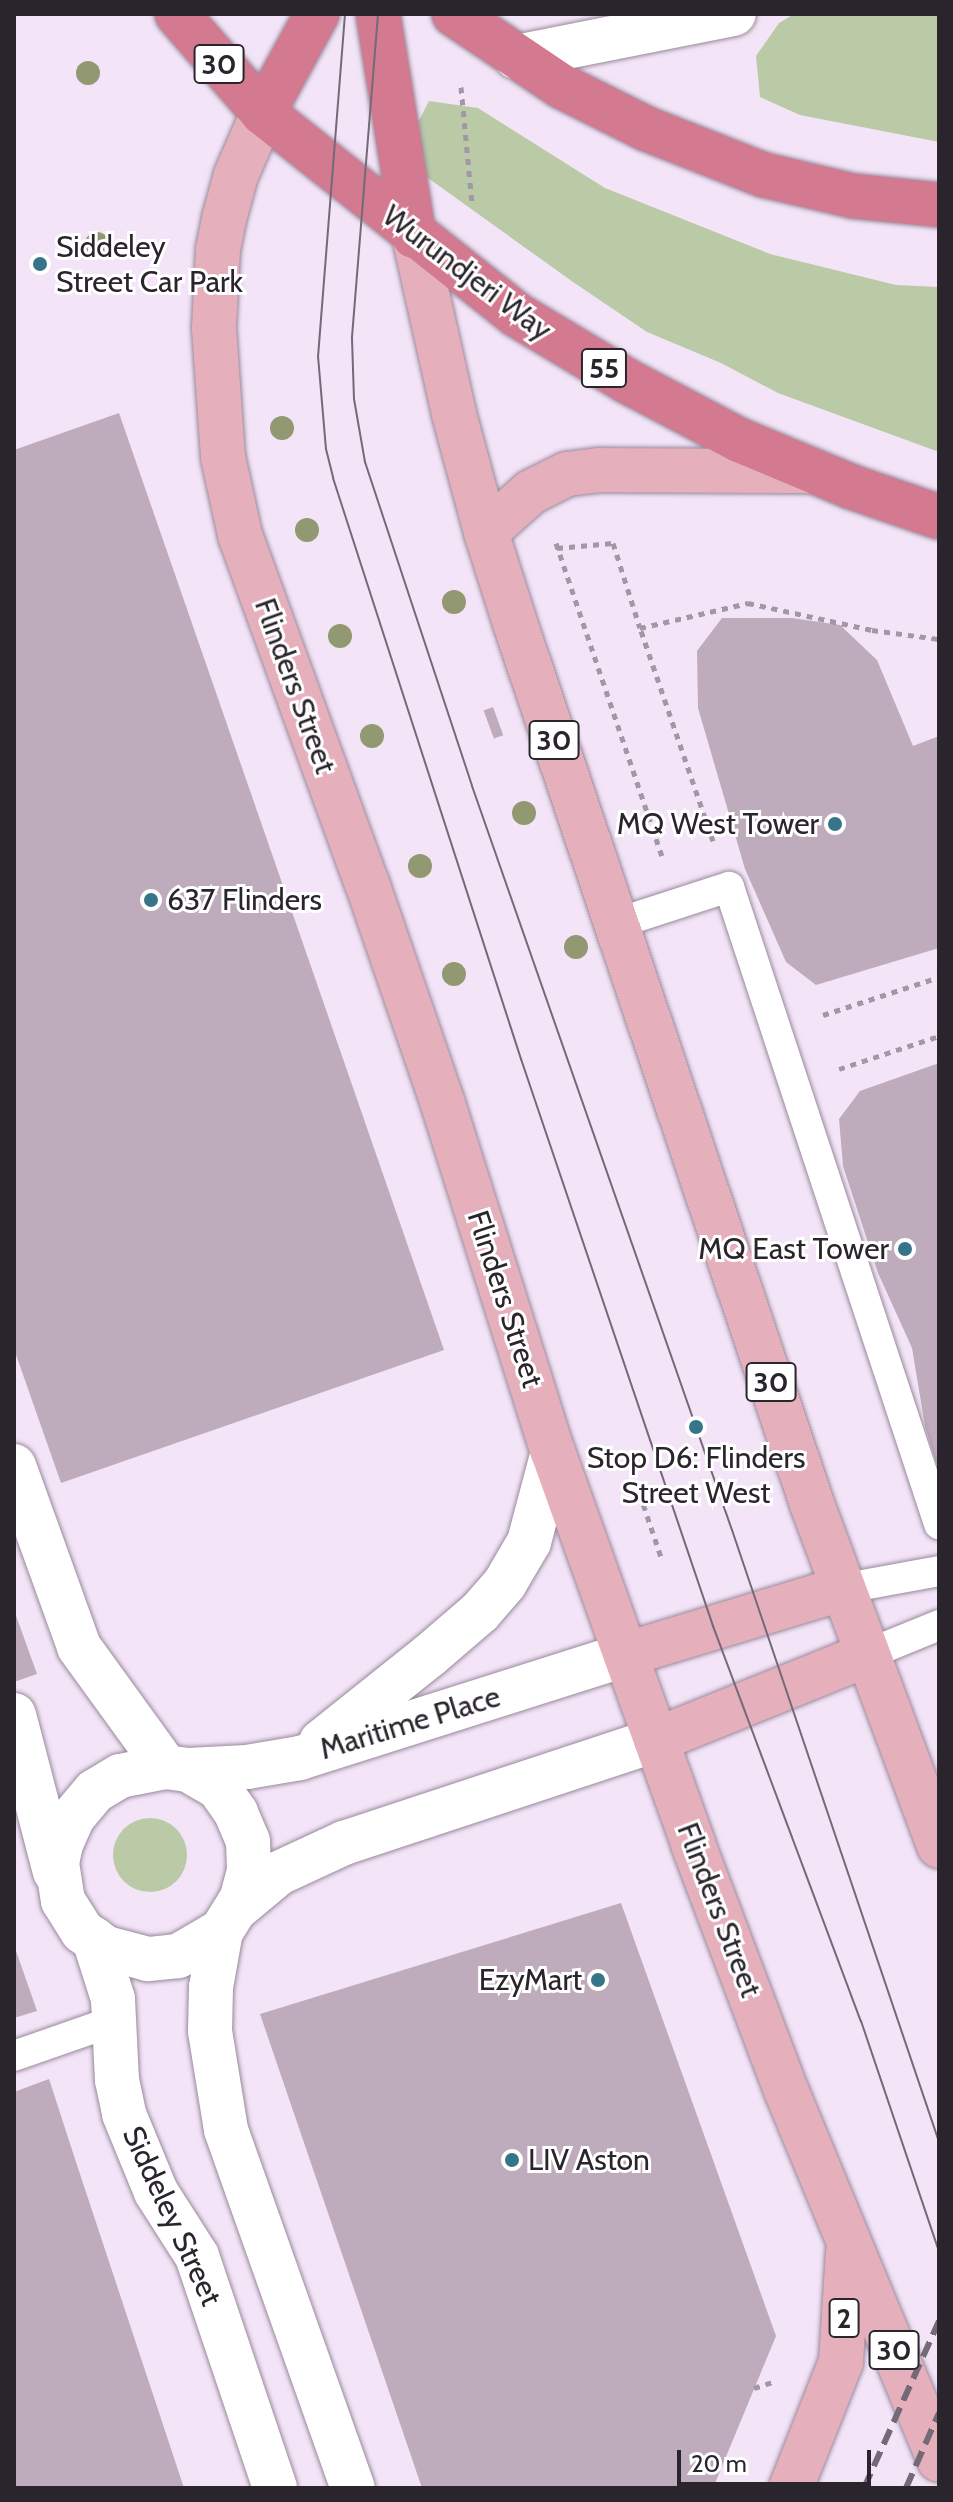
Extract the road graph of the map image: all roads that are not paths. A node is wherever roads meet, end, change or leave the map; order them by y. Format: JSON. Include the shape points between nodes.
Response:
{"nodes":[{"id":1,"x":177,"y":14,"type":"edge"},
{"id":2,"x":317,"y":14,"type":"edge"},
{"id":3,"x":378,"y":14,"type":"edge"},
{"id":4,"x":454,"y":14,"type":"edge"},
{"id":5,"x":734,"y":14,"type":"edge"},
{"id":6,"x":516,"y":57,"type":"junction"},
{"id":7,"x":263,"y":113,"type":"junction"},
{"id":8,"x":939,"y":205,"type":"edge"},
{"id":9,"x":414,"y":236,"type":"junction"},
{"id":10,"x":811,"y":471,"type":"junction"},
{"id":11,"x":939,"y":517,"type":"edge"},
{"id":12,"x":486,"y":532,"type":"junction"},
{"id":13,"x":615,"y":924,"type":"junction"},
{"id":14,"x":553,"y":1452,"type":"junction"},
{"id":15,"x":14,"y":1466,"type":"edge"},
{"id":16,"x":939,"y":1524,"type":"edge"},
{"id":17,"x":939,"y":1571,"type":"edge"},
{"id":18,"x":841,"y":1589,"type":"junction"},
{"id":19,"x":939,"y":1625,"type":"edge"},
{"id":20,"x":627,"y":1654,"type":"junction"},
{"id":21,"x":866,"y":1655,"type":"junction"},
{"id":22,"x":14,"y":1715,"type":"edge"},
{"id":23,"x":656,"y":1740,"type":"junction"},
{"id":24,"x":300,"y":1758,"type":"junction"},
{"id":25,"x":177,"y":1769,"type":"junction"},
{"id":26,"x":939,"y":1846,"type":"edge"},
{"id":27,"x":60,"y":1890,"type":"junction"},
{"id":28,"x":230,"y":1919,"type":"junction"},
{"id":29,"x":94,"y":1939,"type":"junction"},
{"id":30,"x":114,"y":2021,"type":"junction"},
{"id":31,"x":14,"y":2056,"type":"edge"},
{"id":32,"x":848,"y":2240,"type":"junction"},
{"id":33,"x":939,"y":2460,"type":"edge"},
{"id":34,"x":275,"y":2488,"type":"edge"},
{"id":35,"x":353,"y":2488,"type":"edge"},
{"id":36,"x":791,"y":2488,"type":"edge"}],
"edges":[{"from":1,"to":7,"type":"highway","name":"Wurundjeri Way","number":"30"},
{"from":2,"to":7,"type":"highway"},
{"from":3,"to":9,"type":"highway","number":"30"},
{"from":4,"to":6,"type":"highway"},
{"from":5,"to":6,"type":"street"},
{"from":6,"to":8,"type":"highway","via":[[647,129],[764,175],[853,196]]},
{"from":7,"to":9,"type":"highway","name":"Wurundjeri Way","number":"55"},
{"from":7,"to":14,"type":"main road","name":"Flinders Street","number":"30","via":[[236,175],[218,249],[214,361],[231,498],[443,1104]]},
{"from":9,"to":10,"type":"highway","name":"Wurundjeri Way","number":"55","via":[[556,340],[689,415]]},
{"from":9,"to":12,"type":"main road","number":"30"},
{"from":10,"to":11,"type":"highway","name":"Wurundjeri Way","number":"55"},
{"from":10,"to":12,"type":"main road","via":[[567,474],[531,492]]},
{"from":12,"to":13,"type":"main road","number":"30"},
{"from":13,"to":16,"type":"lane","via":[[729,887]]},
{"from":13,"to":18,"type":"main road","number":"30"},
{"from":14,"to":20,"type":"main road","name":"Flinders Street","number":"30"},
{"from":14,"to":24,"type":"street","via":[[529,1542],[498,1592],[430,1655]]},
{"from":15,"to":25,"type":"street","via":[[79,1647]]},
{"from":17,"to":18,"type":"lane"},
{"from":18,"to":20,"type":"main road"},
{"from":18,"to":21,"type":"main road","number":"30"},
{"from":19,"to":21,"type":"lane"},
{"from":20,"to":23,"type":"main road","name":"Flinders Street","number":"30"},
{"from":20,"to":24,"type":"street","name":"Maritime Place"},
{"from":21,"to":23,"type":"main road"},
{"from":21,"to":26,"type":"main road","number":"30"},
{"from":22,"to":27,"type":"street"},
{"from":23,"to":28,"type":"street","via":[[344,1843],[279,1873]]},
{"from":23,"to":32,"type":"main road","name":"Flinders Street","number":"30","via":[[786,2090]]},
{"from":24,"to":25,"type":"street","name":"Maritime Place","via":[[247,1767]]},
{"from":25,"to":27,"type":"street","via":[[120,1776],[82,1804],[58,1853]]},
{"from":25,"to":28,"type":"street","via":[[218,1787],[248,1841],[249,1871]]},
{"from":27,"to":29,"type":"street","via":[[71,1916]]},
{"from":28,"to":29,"type":"street","via":[[192,1950],[163,1959],[134,1957]]},
{"from":28,"to":35,"type":"street","via":[[212,1976],[210,2031],[226,2130]]},
{"from":29,"to":30,"type":"street","name":"Siddeley Street","via":[[111,1988]]},
{"from":30,"to":31,"type":"lane"},
{"from":30,"to":34,"type":"street","name":"Siddeley Street","via":[[124,2114],[156,2192],[197,2256]]},
{"from":32,"to":33,"type":"main road","name":"Flinders Street","number":"30"},
{"from":32,"to":36,"type":"main road","number":"2","via":[[841,2362]]}]}
